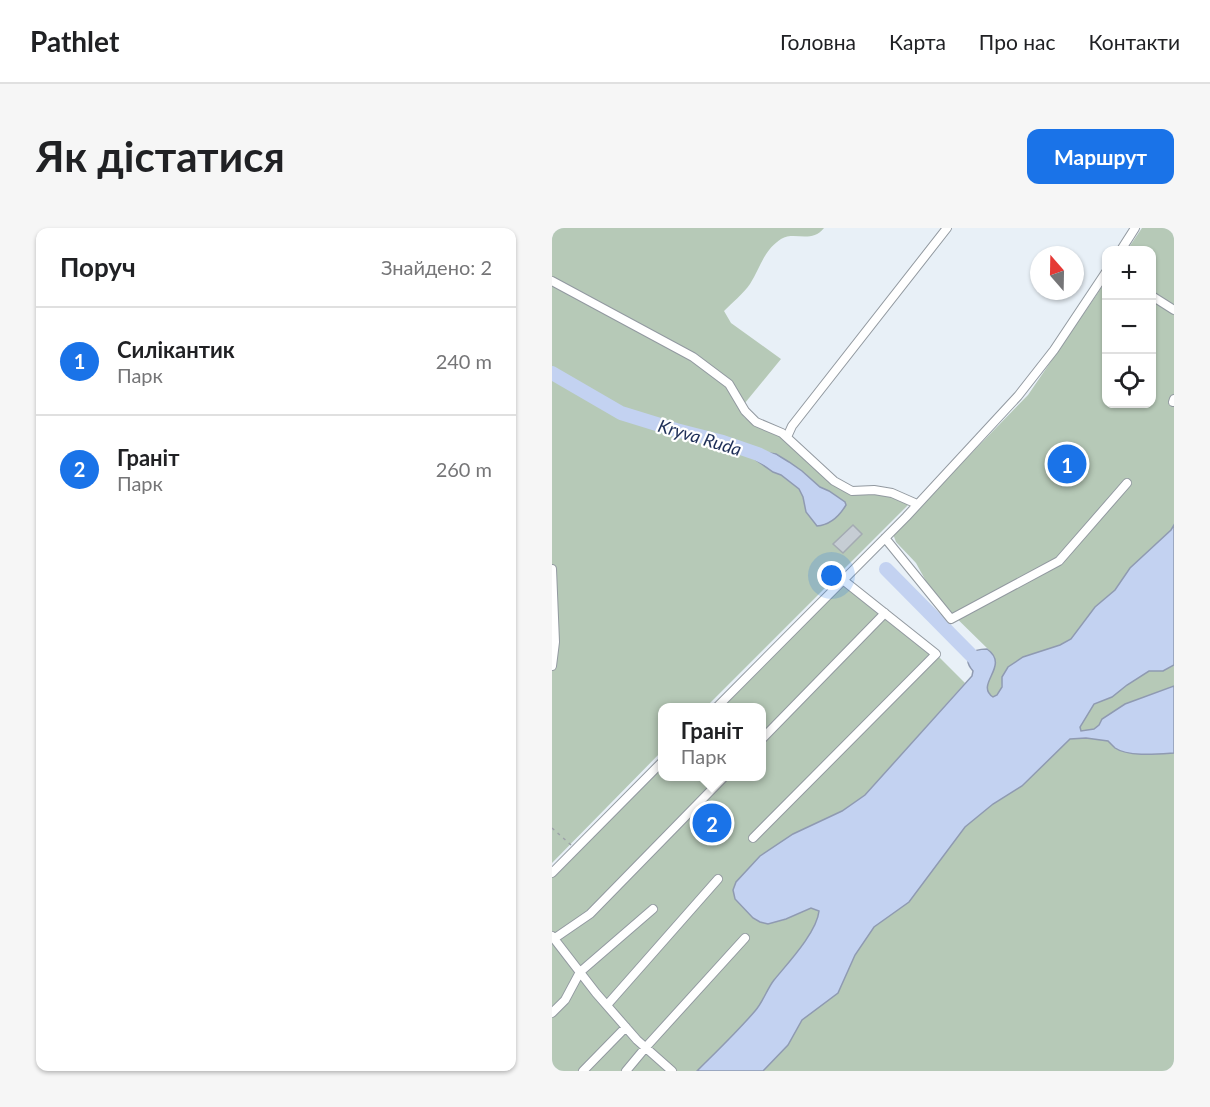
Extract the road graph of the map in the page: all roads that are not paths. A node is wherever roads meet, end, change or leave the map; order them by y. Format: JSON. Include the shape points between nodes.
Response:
{"nodes":[{"id":1,"x":947,"y":228,"type":"edge"},
{"id":2,"x":1136,"y":228,"type":"edge"},
{"id":3,"x":1123,"y":246,"type":"edge"},
{"id":4,"x":1102,"y":279,"type":"edge"},
{"id":5,"x":552,"y":281,"type":"edge"},
{"id":6,"x":1156,"y":299,"type":"edge"},
{"id":7,"x":1174,"y":310,"type":"edge"},
{"id":8,"x":787,"y":437,"type":"junction"},
{"id":9,"x":1127,"y":483,"type":"dead end"},
{"id":10,"x":917,"y":504,"type":"junction"},
{"id":11,"x":885,"y":538,"type":"junction"},
{"id":12,"x":552,"y":569,"type":"edge"},
{"id":13,"x":843,"y":580,"type":"junction"},
{"id":14,"x":885,"y":613,"type":"junction"},
{"id":15,"x":552,"y":666,"type":"edge"},
{"id":16,"x":721,"y":703,"type":"edge"},
{"id":17,"x":766,"y":735,"type":"edge"},
{"id":18,"x":658,"y":767,"type":"edge"},
{"id":19,"x":721,"y":781,"type":"edge"},
{"id":20,"x":753,"y":838,"type":"dead end"},
{"id":21,"x":552,"y":873,"type":"edge"},
{"id":22,"x":718,"y":879,"type":"dead end"},
{"id":23,"x":653,"y":909,"type":"dead end"},
{"id":24,"x":554,"y":937,"type":"edge"},
{"id":25,"x":745,"y":938,"type":"dead end"},
{"id":26,"x":580,"y":972,"type":"junction"},
{"id":27,"x":607,"y":1005,"type":"junction"},
{"id":28,"x":552,"y":1013,"type":"edge"},
{"id":29,"x":626,"y":1027,"type":"junction"},
{"id":30,"x":646,"y":1047,"type":"junction"},
{"id":31,"x":583,"y":1071,"type":"edge"},
{"id":32,"x":626,"y":1071,"type":"edge"},
{"id":33,"x":672,"y":1071,"type":"edge"}],
"edges":[{"from":1,"to":8,"type":"street"},
{"from":2,"to":3,"type":"street"},
{"from":4,"to":10,"type":"street","via":[[1018,396]]},
{"from":5,"to":8,"type":"street","via":[[693,357],[729,384],[756,422]]},
{"from":6,"to":7,"type":"street"},
{"from":8,"to":10,"type":"street","via":[[834,481],[852,491],[892,493]]},
{"from":9,"to":11,"type":"street","via":[[1059,561],[951,619]]},
{"from":10,"to":11,"type":"street"},
{"from":11,"to":13,"type":"street"},
{"from":12,"to":15,"type":"street"},
{"from":13,"to":14,"type":"street"},
{"from":13,"to":16,"type":"street"},
{"from":14,"to":17,"type":"street"},
{"from":14,"to":20,"type":"street","via":[[936,654]]},
{"from":18,"to":21,"type":"street"},
{"from":19,"to":24,"type":"street","via":[[590,914]]},
{"from":22,"to":27,"type":"street"},
{"from":23,"to":26,"type":"street"},
{"from":24,"to":26,"type":"street"},
{"from":25,"to":30,"type":"street"},
{"from":26,"to":27,"type":"street"},
{"from":26,"to":28,"type":"street","via":[[565,1000]]},
{"from":27,"to":29,"type":"street"},
{"from":29,"to":30,"type":"street"},
{"from":29,"to":31,"type":"street"},
{"from":30,"to":32,"type":"street"},
{"from":30,"to":33,"type":"street"}]}
